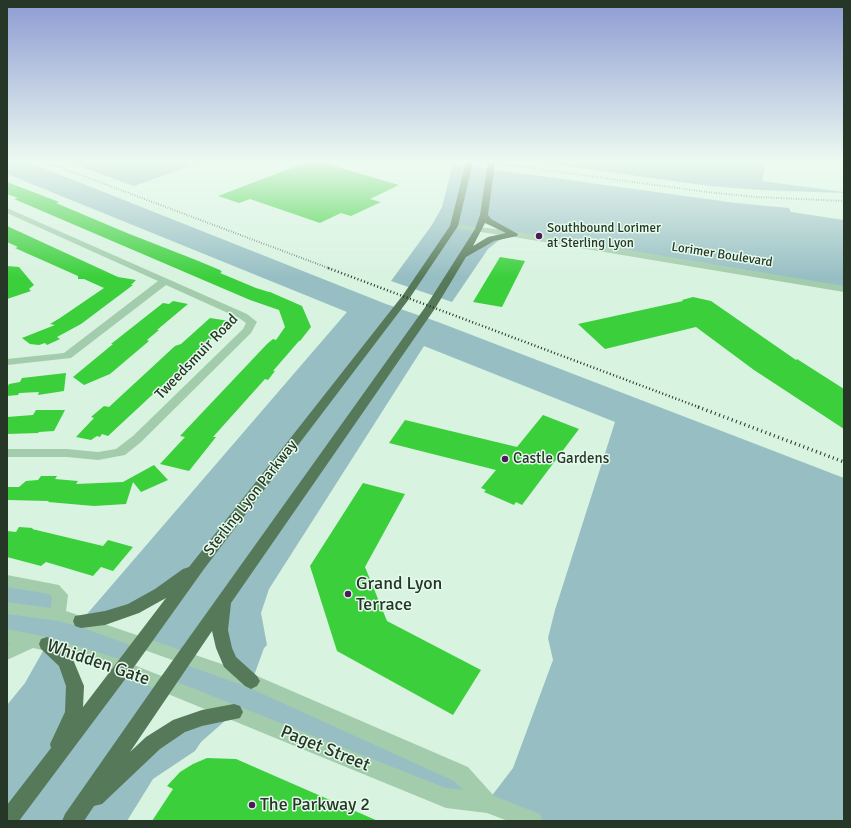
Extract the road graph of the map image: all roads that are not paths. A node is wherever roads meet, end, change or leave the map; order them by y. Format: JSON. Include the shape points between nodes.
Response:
{"nodes":[{"id":1,"x":460,"y":201,"type":"edge"},
{"id":2,"x":486,"y":201,"type":"edge"},
{"id":3,"x":7,"y":210,"type":"edge"},
{"id":4,"x":484,"y":215,"type":"junction"},
{"id":5,"x":454,"y":226,"type":"junction"},
{"id":6,"x":479,"y":229,"type":"junction"},
{"id":7,"x":514,"y":234,"type":"junction"},
{"id":8,"x":463,"y":256,"type":"junction"},
{"id":9,"x":165,"y":281,"type":"junction"},
{"id":10,"x":844,"y":289,"type":"edge"},
{"id":11,"x":7,"y":362,"type":"edge"},
{"id":12,"x":7,"y":454,"type":"edge"},
{"id":13,"x":199,"y":565,"type":"junction"},
{"id":14,"x":7,"y":581,"type":"edge"},
{"id":15,"x":225,"y":601,"type":"junction"},
{"id":16,"x":7,"y":608,"type":"edge"},
{"id":17,"x":58,"y":615,"type":"junction"},
{"id":18,"x":81,"y":621,"type":"junction"},
{"id":19,"x":7,"y":636,"type":"edge"},
{"id":20,"x":40,"y":642,"type":"junction"},
{"id":21,"x":142,"y":642,"type":"junction"},
{"id":22,"x":7,"y":653,"type":"edge"},
{"id":23,"x":185,"y":656,"type":"junction"},
{"id":24,"x":123,"y":669,"type":"junction"},
{"id":25,"x":252,"y":681,"type":"junction"},
{"id":26,"x":164,"y":686,"type":"junction"},
{"id":27,"x":234,"y":712,"type":"junction"},
{"id":28,"x":51,"y":764,"type":"junction"},
{"id":29,"x":487,"y":803,"type":"junction"},
{"id":30,"x":74,"y":818,"type":"edge"},
{"id":31,"x":7,"y":820,"type":"edge"},
{"id":32,"x":533,"y":821,"type":"edge"}],
"edges":[{"from":1,"to":5,"type":"main road","name":"Sterling Lyon Parkway"},
{"from":2,"to":4,"type":"main road"},
{"from":3,"to":9,"type":"street","name":"Tweedsmuir Road"},
{"from":4,"to":6,"type":"main road"},
{"from":4,"to":7,"type":"main road","via":[[488,221]]},
{"from":5,"to":6,"type":"street","name":"Lorimer Boulevard"},
{"from":5,"to":13,"type":"main road","name":"Sterling Lyon Parkway","via":[[406,297]]},
{"from":6,"to":7,"type":"street","name":"Lorimer Boulevard"},
{"from":6,"to":8,"type":"main road"},
{"from":7,"to":8,"type":"main road","via":[[491,239]]},
{"from":7,"to":10,"type":"street","name":"Lorimer Boulevard"},
{"from":8,"to":15,"type":"main road","via":[[431,307]]},
{"from":9,"to":11,"type":"street","via":[[67,356]]},
{"from":9,"to":12,"type":"street","name":"Tweedsmuir Road","via":[[249,319],[252,322],[251,327],[137,439],[120,452],[98,456],[67,453]]},
{"from":13,"to":18,"type":"main road","via":[[161,593],[133,609],[105,618]]},
{"from":13,"to":21,"type":"main road","name":"Sterling Lyon Parkway"},
{"from":14,"to":17,"type":"street","name":"Whidden Gate","via":[[54,589],[60,595]]},
{"from":15,"to":23,"type":"main road"},
{"from":15,"to":25,"type":"main road","via":[[220,630],[224,648],[230,662]]},
{"from":16,"to":17,"type":"street","name":"Whidden Gate"},
{"from":17,"to":18,"type":"street","name":"Whidden Gate"},
{"from":18,"to":21,"type":"street","name":"Whidden Gate"},
{"from":19,"to":20,"type":"street","name":"Whidden Gate"},
{"from":20,"to":22,"type":"street","name":"Whidden Gate"},
{"from":20,"to":24,"type":"street","name":"Whidden Gate"},
{"from":20,"to":28,"type":"main road","via":[[66,662],[75,686],[74,712]]},
{"from":21,"to":23,"type":"street","name":"Whidden Gate"},
{"from":21,"to":24,"type":"main road","name":"Sterling Lyon Parkway"},
{"from":23,"to":25,"type":"street","name":"Paget Street"},
{"from":23,"to":26,"type":"main road"},
{"from":24,"to":26,"type":"street","name":"Whidden Gate"},
{"from":24,"to":28,"type":"main road","name":"Sterling Lyon Parkway"},
{"from":25,"to":29,"type":"street","name":"Paget Street","via":[[461,774]]},
{"from":26,"to":27,"type":"street","name":"Paget Street"},
{"from":26,"to":30,"type":"main road"},
{"from":27,"to":29,"type":"street","name":"Paget Street","via":[[446,798]]},
{"from":27,"to":30,"type":"main road","via":[[202,718],[179,726],[153,742]]},
{"from":28,"to":31,"type":"main road","name":"Sterling Lyon Parkway"},
{"from":29,"to":32,"type":"street","name":"Paget Street"}]}
